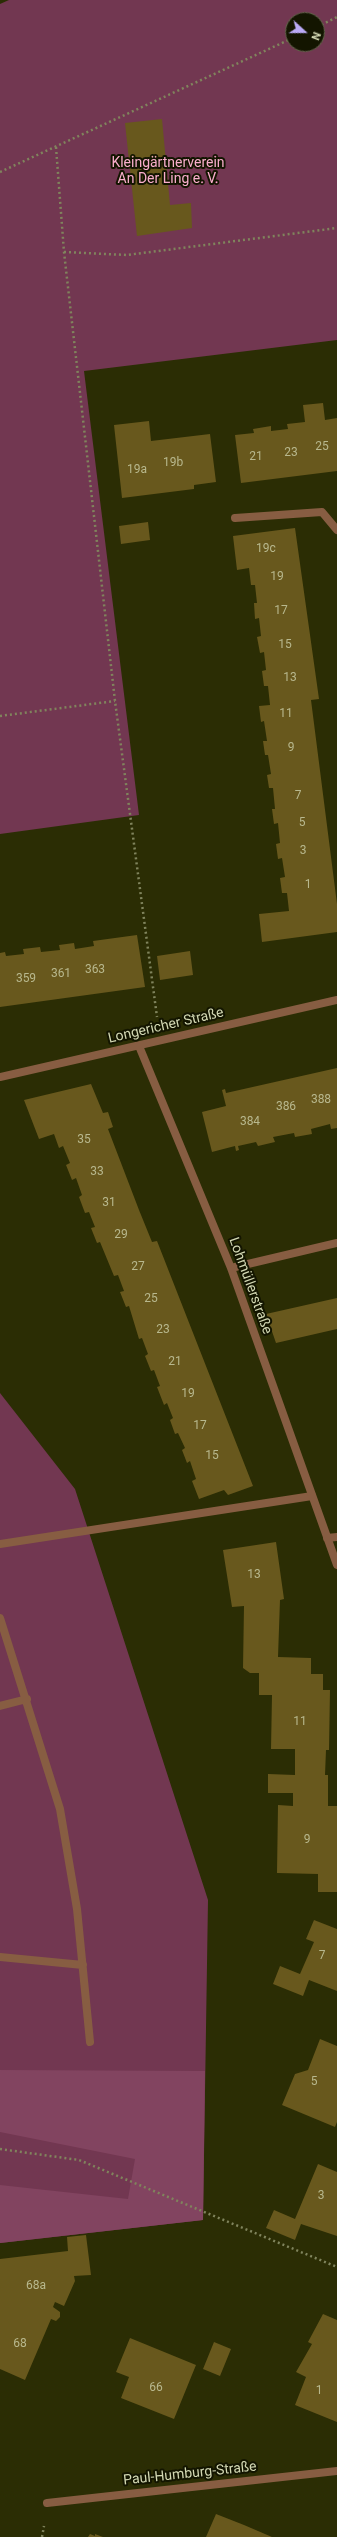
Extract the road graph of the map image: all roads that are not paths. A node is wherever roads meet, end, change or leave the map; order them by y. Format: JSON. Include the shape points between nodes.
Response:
{"nodes":[{"id":1,"x":234,"y":518,"type":"dead end"},
{"id":2,"x":337,"y":530,"type":"edge"},
{"id":3,"x":337,"y":1000,"type":"edge"},
{"id":4,"x":139,"y":1046,"type":"junction"},
{"id":5,"x":0,"y":1077,"type":"edge"},
{"id":6,"x":337,"y":1243,"type":"edge"},
{"id":7,"x":231,"y":1268,"type":"junction"},
{"id":8,"x":312,"y":1496,"type":"junction"},
{"id":9,"x":337,"y":1537,"type":"edge"},
{"id":10,"x":327,"y":1538,"type":"junction"},
{"id":11,"x":0,"y":1544,"type":"edge"},
{"id":12,"x":337,"y":1565,"type":"edge"},
{"id":13,"x":0,"y":1618,"type":"edge"},
{"id":14,"x":27,"y":1699,"type":"junction"},
{"id":15,"x":0,"y":1706,"type":"edge"},
{"id":16,"x":0,"y":1957,"type":"edge"},
{"id":17,"x":83,"y":1964,"type":"junction"},
{"id":18,"x":90,"y":2042,"type":"dead end"},
{"id":19,"x":337,"y":2471,"type":"edge"},
{"id":20,"x":47,"y":2503,"type":"dead end"}],
"edges":[{"from":1,"to":2,"type":"street","via":[[322,512]]},
{"from":3,"to":4,"type":"street","name":"Longericher Straße"},
{"from":4,"to":5,"type":"street","name":"Longericher Straße"},
{"from":4,"to":7,"type":"street","name":"Lohmüllerstraße"},
{"from":6,"to":7,"type":"street"},
{"from":7,"to":8,"type":"street","name":"Lohmüllerstraße"},
{"from":8,"to":10,"type":"street","name":"Lohmüllerstraße"},
{"from":8,"to":11,"type":"street"},
{"from":9,"to":10,"type":"street"},
{"from":10,"to":12,"type":"street","name":"Lohmüllerstraße"},
{"from":13,"to":14,"type":"street"},
{"from":14,"to":15,"type":"street"},
{"from":14,"to":17,"type":"street","via":[[60,1809],[77,1909]]},
{"from":16,"to":17,"type":"street"},
{"from":17,"to":18,"type":"street"},
{"from":19,"to":20,"type":"street","name":"Paul-Humburg-Straße"}]}
